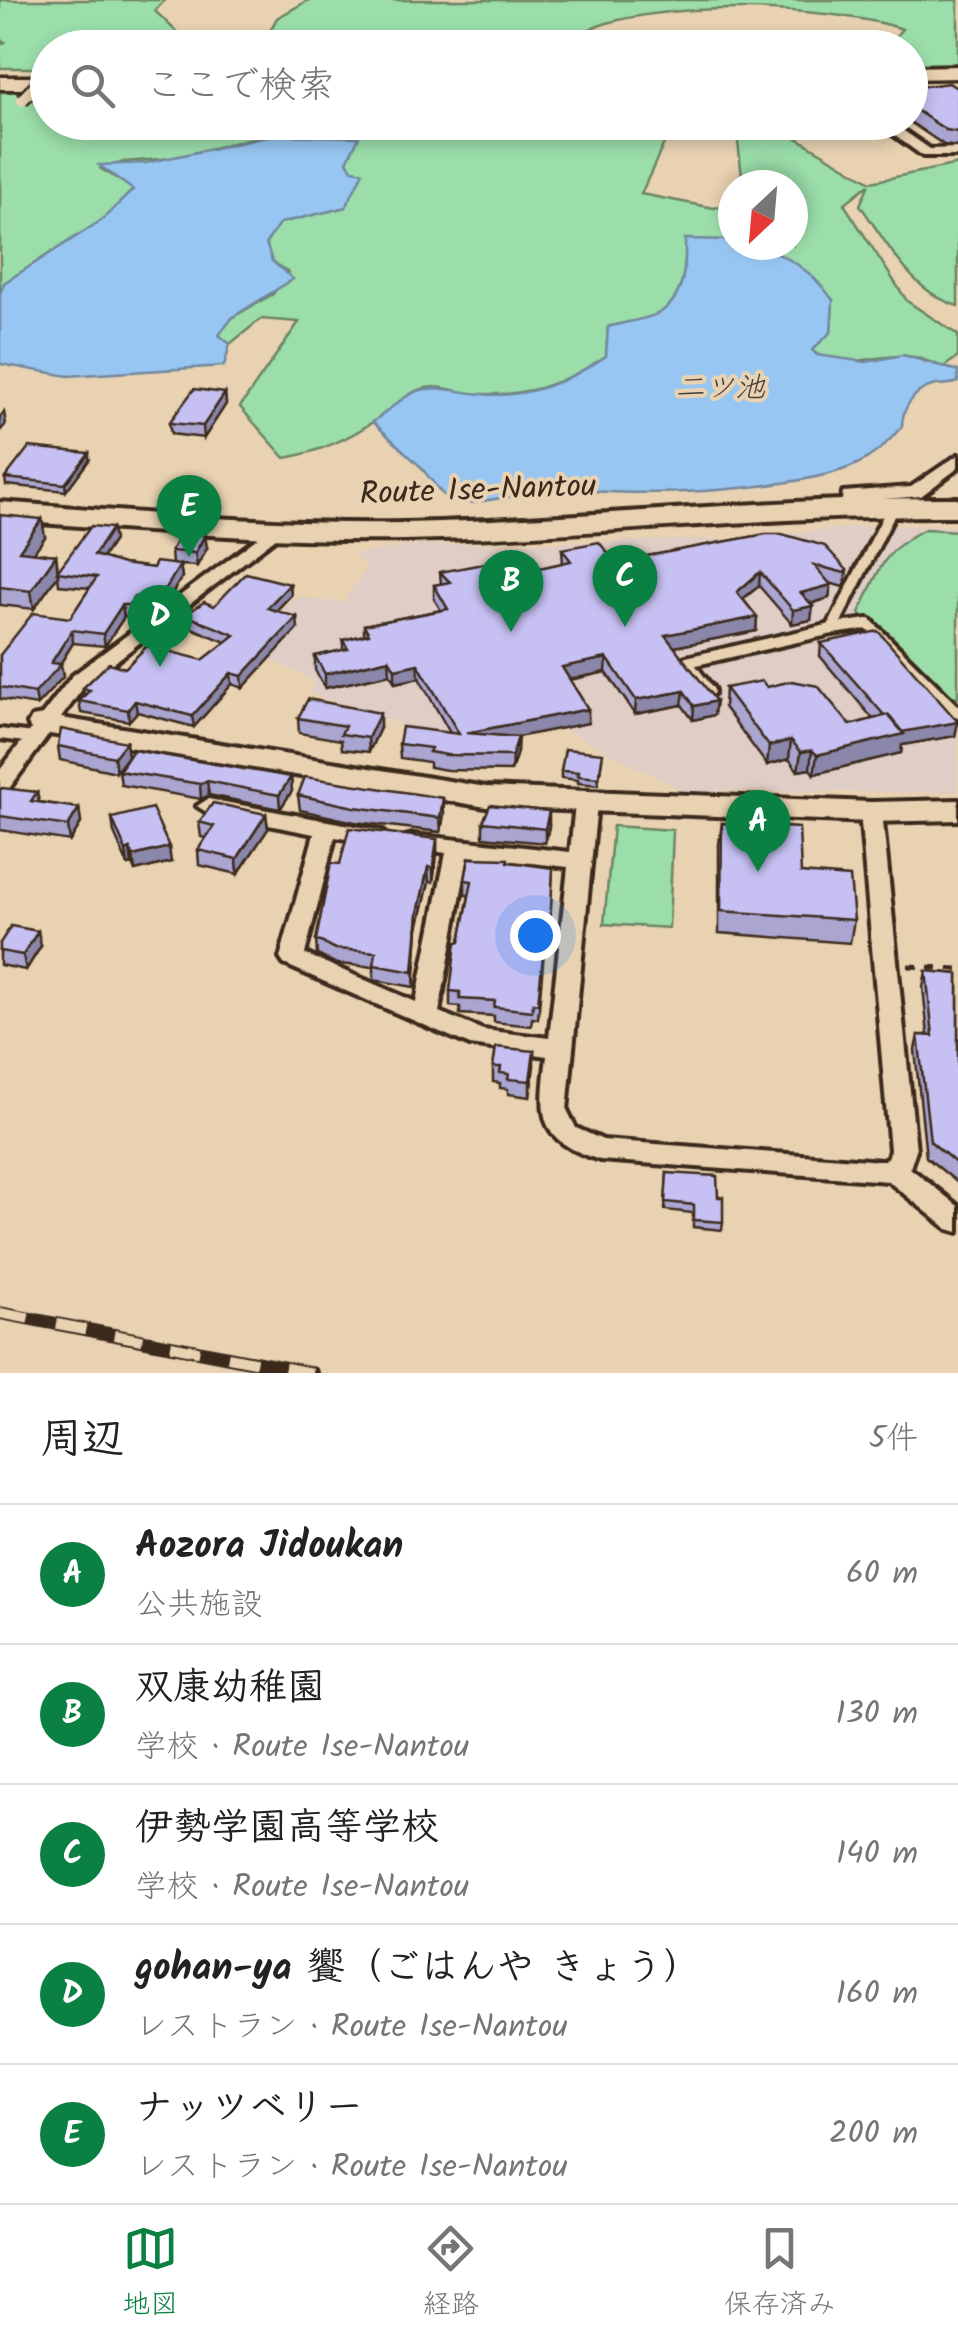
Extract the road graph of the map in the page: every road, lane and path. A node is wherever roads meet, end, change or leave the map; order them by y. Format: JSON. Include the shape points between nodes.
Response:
{"nodes":[{"id":1,"x":0,"y":76,"type":"edge"},
{"id":2,"x":928,"y":76,"type":"edge"},
{"id":3,"x":958,"y":76,"type":"edge"},
{"id":4,"x":30,"y":77,"type":"edge"},
{"id":5,"x":30,"y":80,"type":"edge"},
{"id":6,"x":0,"y":84,"type":"edge"},
{"id":7,"x":30,"y":93,"type":"edge"},
{"id":8,"x":22,"y":100,"type":"dead end"},
{"id":9,"x":908,"y":140,"type":"edge"},
{"id":10,"x":958,"y":152,"type":"edge"},
{"id":11,"x":958,"y":460,"type":"edge"},
{"id":12,"x":850,"y":506,"type":"junction"},
{"id":13,"x":893,"y":506,"type":"junction"},
{"id":14,"x":958,"y":507,"type":"edge"},
{"id":15,"x":0,"y":511,"type":"edge"},
{"id":16,"x":275,"y":530,"type":"junction"},
{"id":17,"x":832,"y":629,"type":"junction"},
{"id":18,"x":709,"y":690,"type":"edge"},
{"id":19,"x":958,"y":712,"type":"edge"},
{"id":20,"x":38,"y":731,"type":"junction"},
{"id":21,"x":0,"y":734,"type":"edge"},
{"id":22,"x":0,"y":784,"type":"edge"},
{"id":23,"x":586,"y":804,"type":"junction"},
{"id":24,"x":208,"y":806,"type":"edge"},
{"id":25,"x":958,"y":810,"type":"edge"},
{"id":26,"x":870,"y":812,"type":"junction"},
{"id":27,"x":326,"y":829,"type":"junction"},
{"id":28,"x":458,"y":848,"type":"junction"},
{"id":29,"x":580,"y":861,"type":"junction"},
{"id":30,"x":885,"y":964,"type":"junction"},
{"id":31,"x":958,"y":969,"type":"edge"},
{"id":32,"x":426,"y":1016,"type":"junction"},
{"id":33,"x":562,"y":1049,"type":"junction"},
{"id":34,"x":893,"y":1170,"type":"junction"},
{"id":35,"x":958,"y":1221,"type":"edge"}],
"edges":[{"from":1,"to":4,"type":"highway"},
{"from":2,"to":3,"type":"highway"},
{"from":5,"to":6,"type":"highway"},
{"from":7,"to":8,"type":"street","bridge":true},
{"from":9,"to":10,"type":"street","via":[[927,153]]},
{"from":11,"to":12,"type":"street","via":[[915,492],[849,496]]},
{"from":12,"to":13,"type":"main road","name":"Route Ise-Nantou"},
{"from":12,"to":16,"type":"main road","name":"Route Ise-Nantou","via":[[454,530]]},
{"from":13,"to":14,"type":"main road","name":"Route Ise-Nantou"},
{"from":13,"to":17,"type":"lane"},
{"from":15,"to":16,"type":"main road","name":"Route Ise-Nantou"},
{"from":16,"to":20,"type":"street","via":[[79,680]]},
{"from":17,"to":18,"type":"lane","via":[[687,662]]},
{"from":17,"to":19,"type":"lane","via":[[868,624]]},
{"from":20,"to":21,"type":"lane"},
{"from":20,"to":22,"type":"street"},
{"from":20,"to":23,"type":"street","via":[[486,797]]},
{"from":23,"to":26,"type":"street"},
{"from":23,"to":29,"type":"street"},
{"from":24,"to":27,"type":"street"},
{"from":25,"to":26,"type":"street"},
{"from":26,"to":30,"type":"street"},
{"from":27,"to":28,"type":"street"},
{"from":27,"to":32,"type":"street","via":[[292,958]]},
{"from":28,"to":29,"type":"street"},
{"from":28,"to":32,"type":"street"},
{"from":29,"to":33,"type":"street"},
{"from":30,"to":31,"type":"path"},
{"from":30,"to":34,"type":"street","via":[[902,1150]]},
{"from":32,"to":33,"type":"street","via":[[479,1039]]},
{"from":33,"to":34,"type":"street","via":[[554,1110],[566,1135],[582,1145]]},
{"from":34,"to":35,"type":"street"}]}
